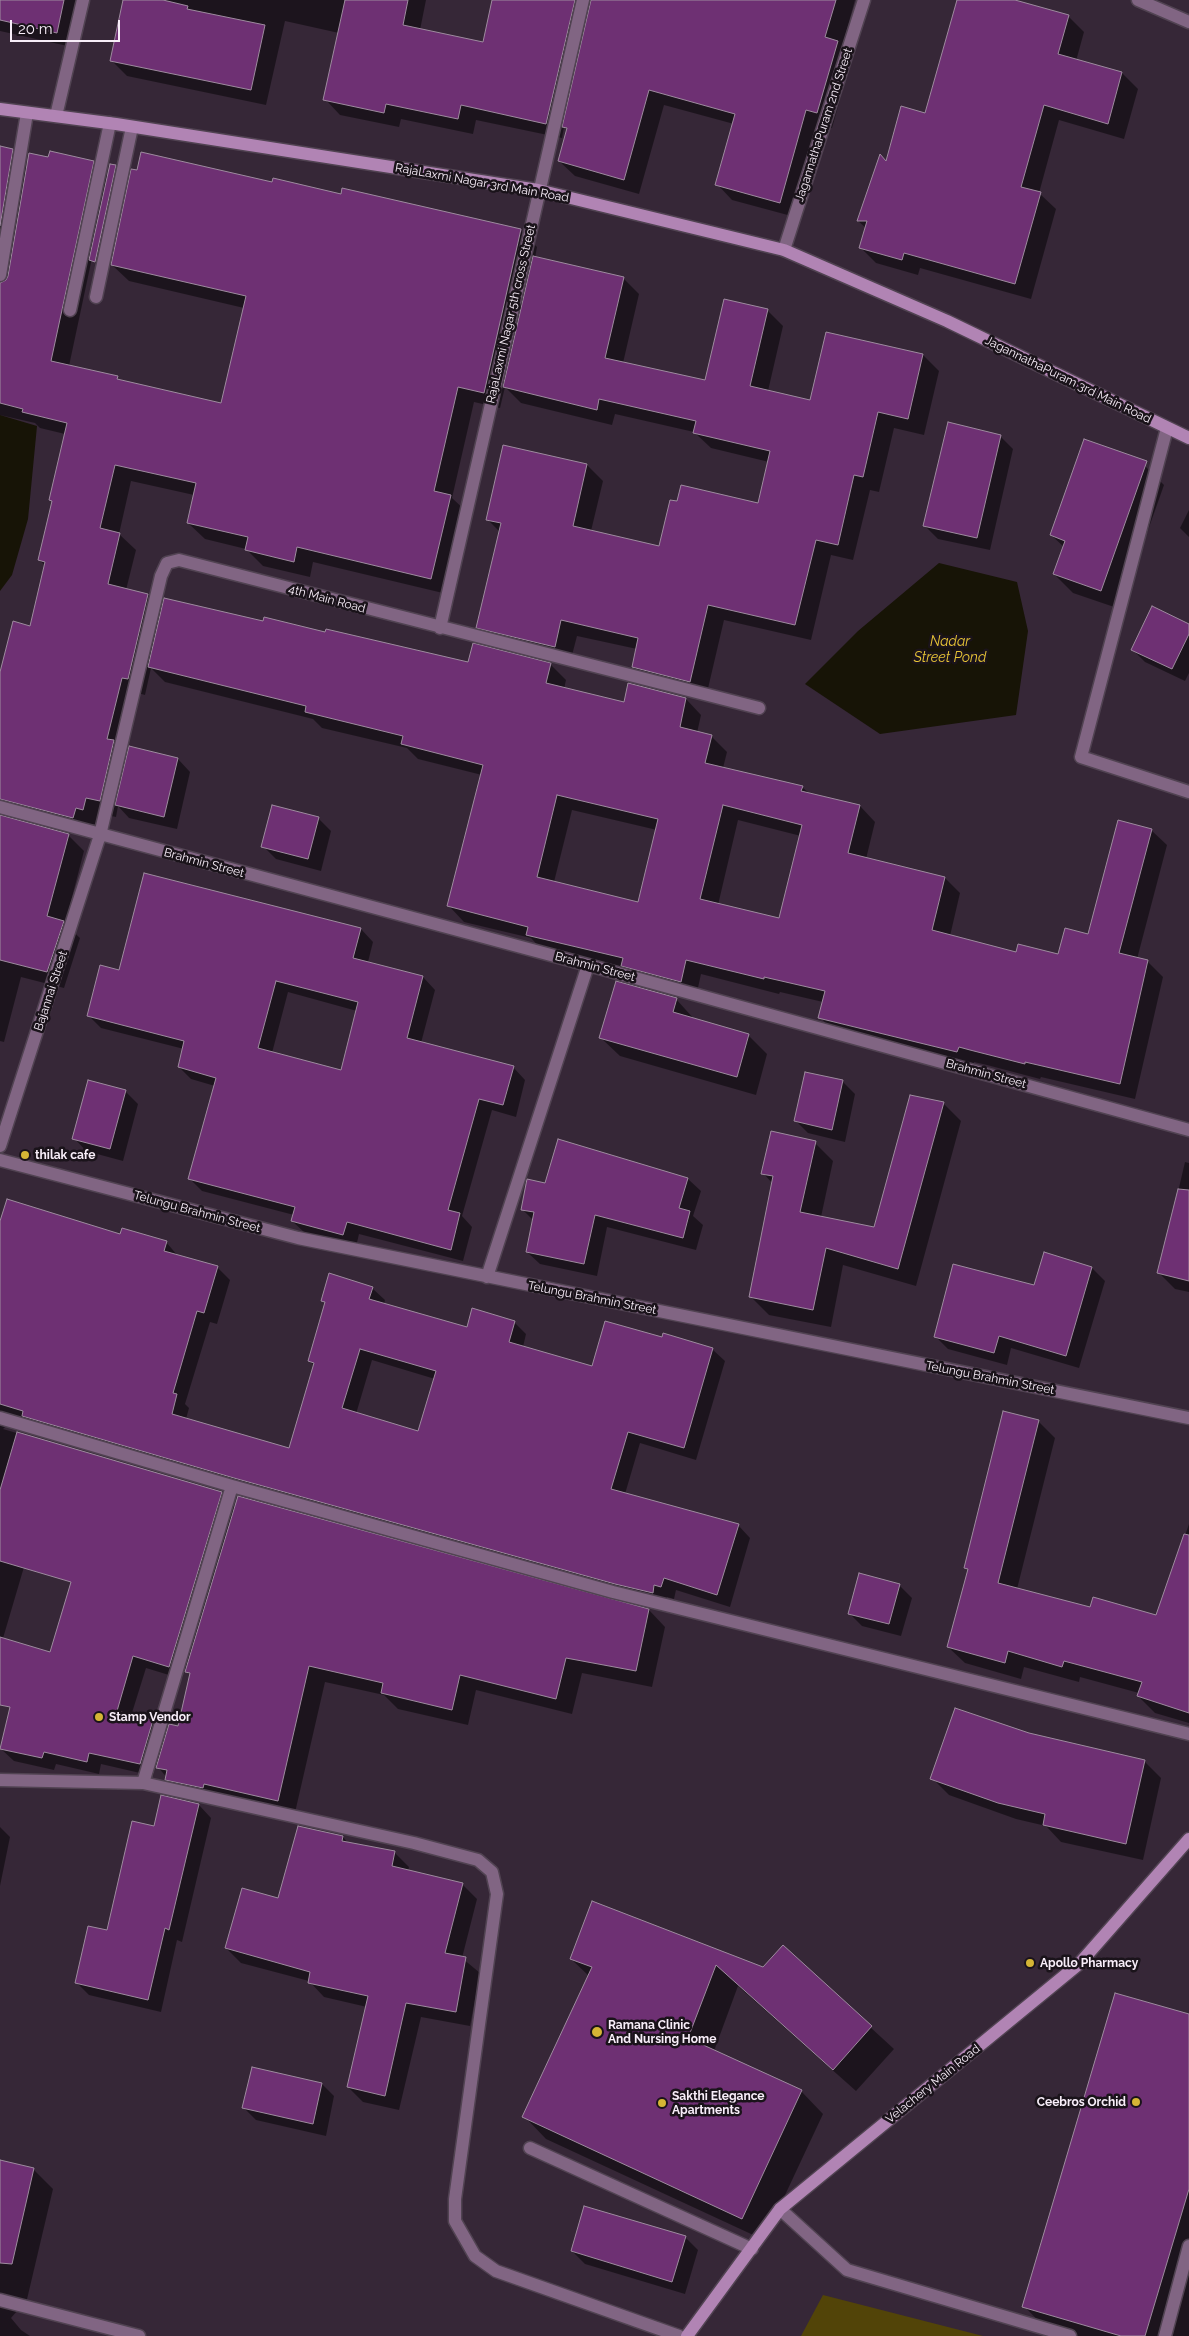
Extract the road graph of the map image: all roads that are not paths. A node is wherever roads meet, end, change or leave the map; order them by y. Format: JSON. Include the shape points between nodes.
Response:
{"nodes":[{"id":1,"x":83,"y":0,"type":"edge"},
{"id":2,"x":583,"y":0,"type":"edge"},
{"id":3,"x":864,"y":0,"type":"edge"},
{"id":4,"x":1138,"y":0,"type":"edge"},
{"id":5,"x":1189,"y":22,"type":"edge"},
{"id":6,"x":0,"y":109,"type":"edge"},
{"id":7,"x":27,"y":112,"type":"junction"},
{"id":8,"x":56,"y":116,"type":"junction"},
{"id":9,"x":110,"y":123,"type":"junction"},
{"id":10,"x":132,"y":127,"type":"junction"},
{"id":11,"x":538,"y":190,"type":"junction"},
{"id":12,"x":784,"y":250,"type":"junction"},
{"id":13,"x":0,"y":275,"type":"edge"},
{"id":14,"x":96,"y":297,"type":"dead end"},
{"id":15,"x":70,"y":310,"type":"dead end"},
{"id":16,"x":947,"y":321,"type":"joint"},
{"id":17,"x":1167,"y":428,"type":"junction"},
{"id":18,"x":1189,"y":438,"type":"edge"},
{"id":19,"x":440,"y":628,"type":"junction"},
{"id":20,"x":759,"y":708,"type":"dead end"},
{"id":21,"x":1189,"y":792,"type":"edge"},
{"id":22,"x":0,"y":808,"type":"edge"},
{"id":23,"x":100,"y":835,"type":"junction"},
{"id":24,"x":588,"y":965,"type":"junction"},
{"id":25,"x":1189,"y":1130,"type":"edge"},
{"id":26,"x":0,"y":1146,"type":"edge"},
{"id":27,"x":0,"y":1160,"type":"edge"},
{"id":28,"x":487,"y":1277,"type":"junction"},
{"id":29,"x":0,"y":1418,"type":"edge"},
{"id":30,"x":1189,"y":1418,"type":"edge"},
{"id":31,"x":232,"y":1486,"type":"junction"},
{"id":32,"x":1189,"y":1734,"type":"edge"},
{"id":33,"x":0,"y":1780,"type":"edge"},
{"id":34,"x":143,"y":1784,"type":"junction"},
{"id":35,"x":1189,"y":1839,"type":"edge"},
{"id":36,"x":530,"y":2148,"type":"dead end"},
{"id":37,"x":780,"y":2209,"type":"junction"},
{"id":38,"x":1189,"y":2246,"type":"edge"},
{"id":39,"x":752,"y":2249,"type":"junction"},
{"id":40,"x":0,"y":2300,"type":"edge"},
{"id":41,"x":139,"y":2336,"type":"edge"},
{"id":42,"x":679,"y":2336,"type":"edge"},
{"id":43,"x":687,"y":2336,"type":"edge"},
{"id":44,"x":1070,"y":2336,"type":"edge"},
{"id":45,"x":1165,"y":2336,"type":"edge"}],
"edges":[{"from":1,"to":8,"type":"street"},
{"from":2,"to":11,"type":"street","name":"RajaLaxmi Nagar 5th cross Street"},
{"from":3,"to":12,"type":"street","name":"JagannathaPuram 2nd Street"},
{"from":4,"to":5,"type":"street"},
{"from":6,"to":7,"type":"street","name":"RajaLaxmi Nagar 3rd Main Road"},
{"from":7,"to":8,"type":"street","name":"RajaLaxmi Nagar 3rd Main Road"},
{"from":7,"to":13,"type":"street"},
{"from":8,"to":9,"type":"street","name":"RajaLaxmi Nagar 3rd Main Road"},
{"from":9,"to":10,"type":"street","name":"RajaLaxmi Nagar 3rd Main Road"},
{"from":9,"to":15,"type":"street"},
{"from":10,"to":11,"type":"street","name":"RajaLaxmi Nagar 3rd Main Road"},
{"from":10,"to":14,"type":"street"},
{"from":11,"to":12,"type":"street","name":"RajaLaxmi Nagar 3rd Main Road"},
{"from":11,"to":19,"type":"street","name":"RajaLaxmi Nagar 5th cross Street"},
{"from":12,"to":16,"type":"street","name":"RajaLaxmi Nagar 3rd Main Road"},
{"from":16,"to":17,"type":"street","name":"JagannathaPuram 3rd Main Road"},
{"from":17,"to":18,"type":"street","name":"JagannathaPuram 3rd Main Road"},
{"from":17,"to":21,"type":"street","via":[[1081,756]]},
{"from":19,"to":20,"type":"street","name":"4th Main Road"},
{"from":19,"to":23,"type":"street","name":"4th Main Road","via":[[179,560],[167,563],[161,576]]},
{"from":22,"to":23,"type":"street","name":"Brahmin Street"},
{"from":23,"to":24,"type":"street","name":"Brahmin Street"},
{"from":23,"to":26,"type":"street","name":"Bajannai Street"},
{"from":24,"to":25,"type":"street","name":"Brahmin Street"},
{"from":24,"to":28,"type":"street"},
{"from":27,"to":28,"type":"street","name":"Telungu Brahmin Street","via":[[298,1238]]},
{"from":28,"to":30,"type":"street","name":"Telungu Brahmin Street"},
{"from":29,"to":31,"type":"street"},
{"from":31,"to":32,"type":"street","via":[[613,1592]]},
{"from":31,"to":34,"type":"street"},
{"from":33,"to":34,"type":"street"},
{"from":34,"to":42,"type":"street","via":[[459,1854],[478,1860],[492,1872],[497,1894],[494,1924],[455,2199],[455,2220],[475,2256],[496,2271]]},
{"from":35,"to":37,"type":"street","name":"Velachery Main Road","via":[[1080,1962]]},
{"from":36,"to":39,"type":"street"},
{"from":37,"to":39,"type":"street","name":"Velachery Main Road"},
{"from":37,"to":44,"type":"street","via":[[847,2270]]},
{"from":38,"to":45,"type":"street"},
{"from":39,"to":43,"type":"street","name":"Velachery Main Road"},
{"from":40,"to":41,"type":"street"}]}
